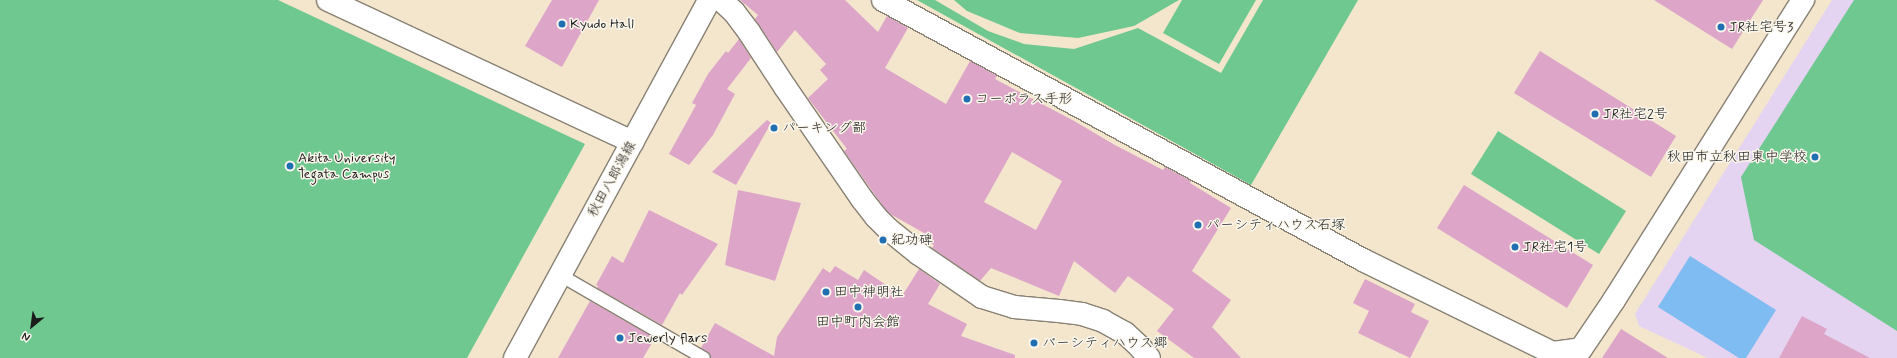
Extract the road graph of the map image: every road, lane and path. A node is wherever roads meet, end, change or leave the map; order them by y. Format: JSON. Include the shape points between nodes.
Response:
{"nodes":[{"id":1,"x":328,"y":0,"type":"edge"},
{"id":2,"x":709,"y":0,"type":"edge"},
{"id":3,"x":721,"y":0,"type":"edge"},
{"id":4,"x":883,"y":0,"type":"edge"},
{"id":5,"x":1803,"y":0,"type":"edge"},
{"id":6,"x":632,"y":142,"type":"junction"},
{"id":7,"x":560,"y":275,"type":"junction"},
{"id":8,"x":1553,"y":356,"type":"edge"},
{"id":9,"x":515,"y":358,"type":"edge"},
{"id":10,"x":704,"y":358,"type":"edge"},
{"id":11,"x":1149,"y":358,"type":"edge"}],
"edges":[{"from":1,"to":6,"type":"street"},
{"from":2,"to":6,"type":"street","name":"秋田八郎潟線"},
{"from":3,"to":11,"type":"street","via":[[749,32],[862,199],[888,229],[919,254],[982,297],[1014,307],[1074,313],[1103,321],[1125,333]]},
{"from":4,"to":8,"type":"street","via":[[1363,260]]},
{"from":5,"to":8,"type":"street","via":[[1581,349]]},
{"from":6,"to":7,"type":"street","name":"秋田八郎潟線"},
{"from":7,"to":9,"type":"street","name":"秋田八郎潟線"},
{"from":7,"to":10,"type":"lane"}]}
